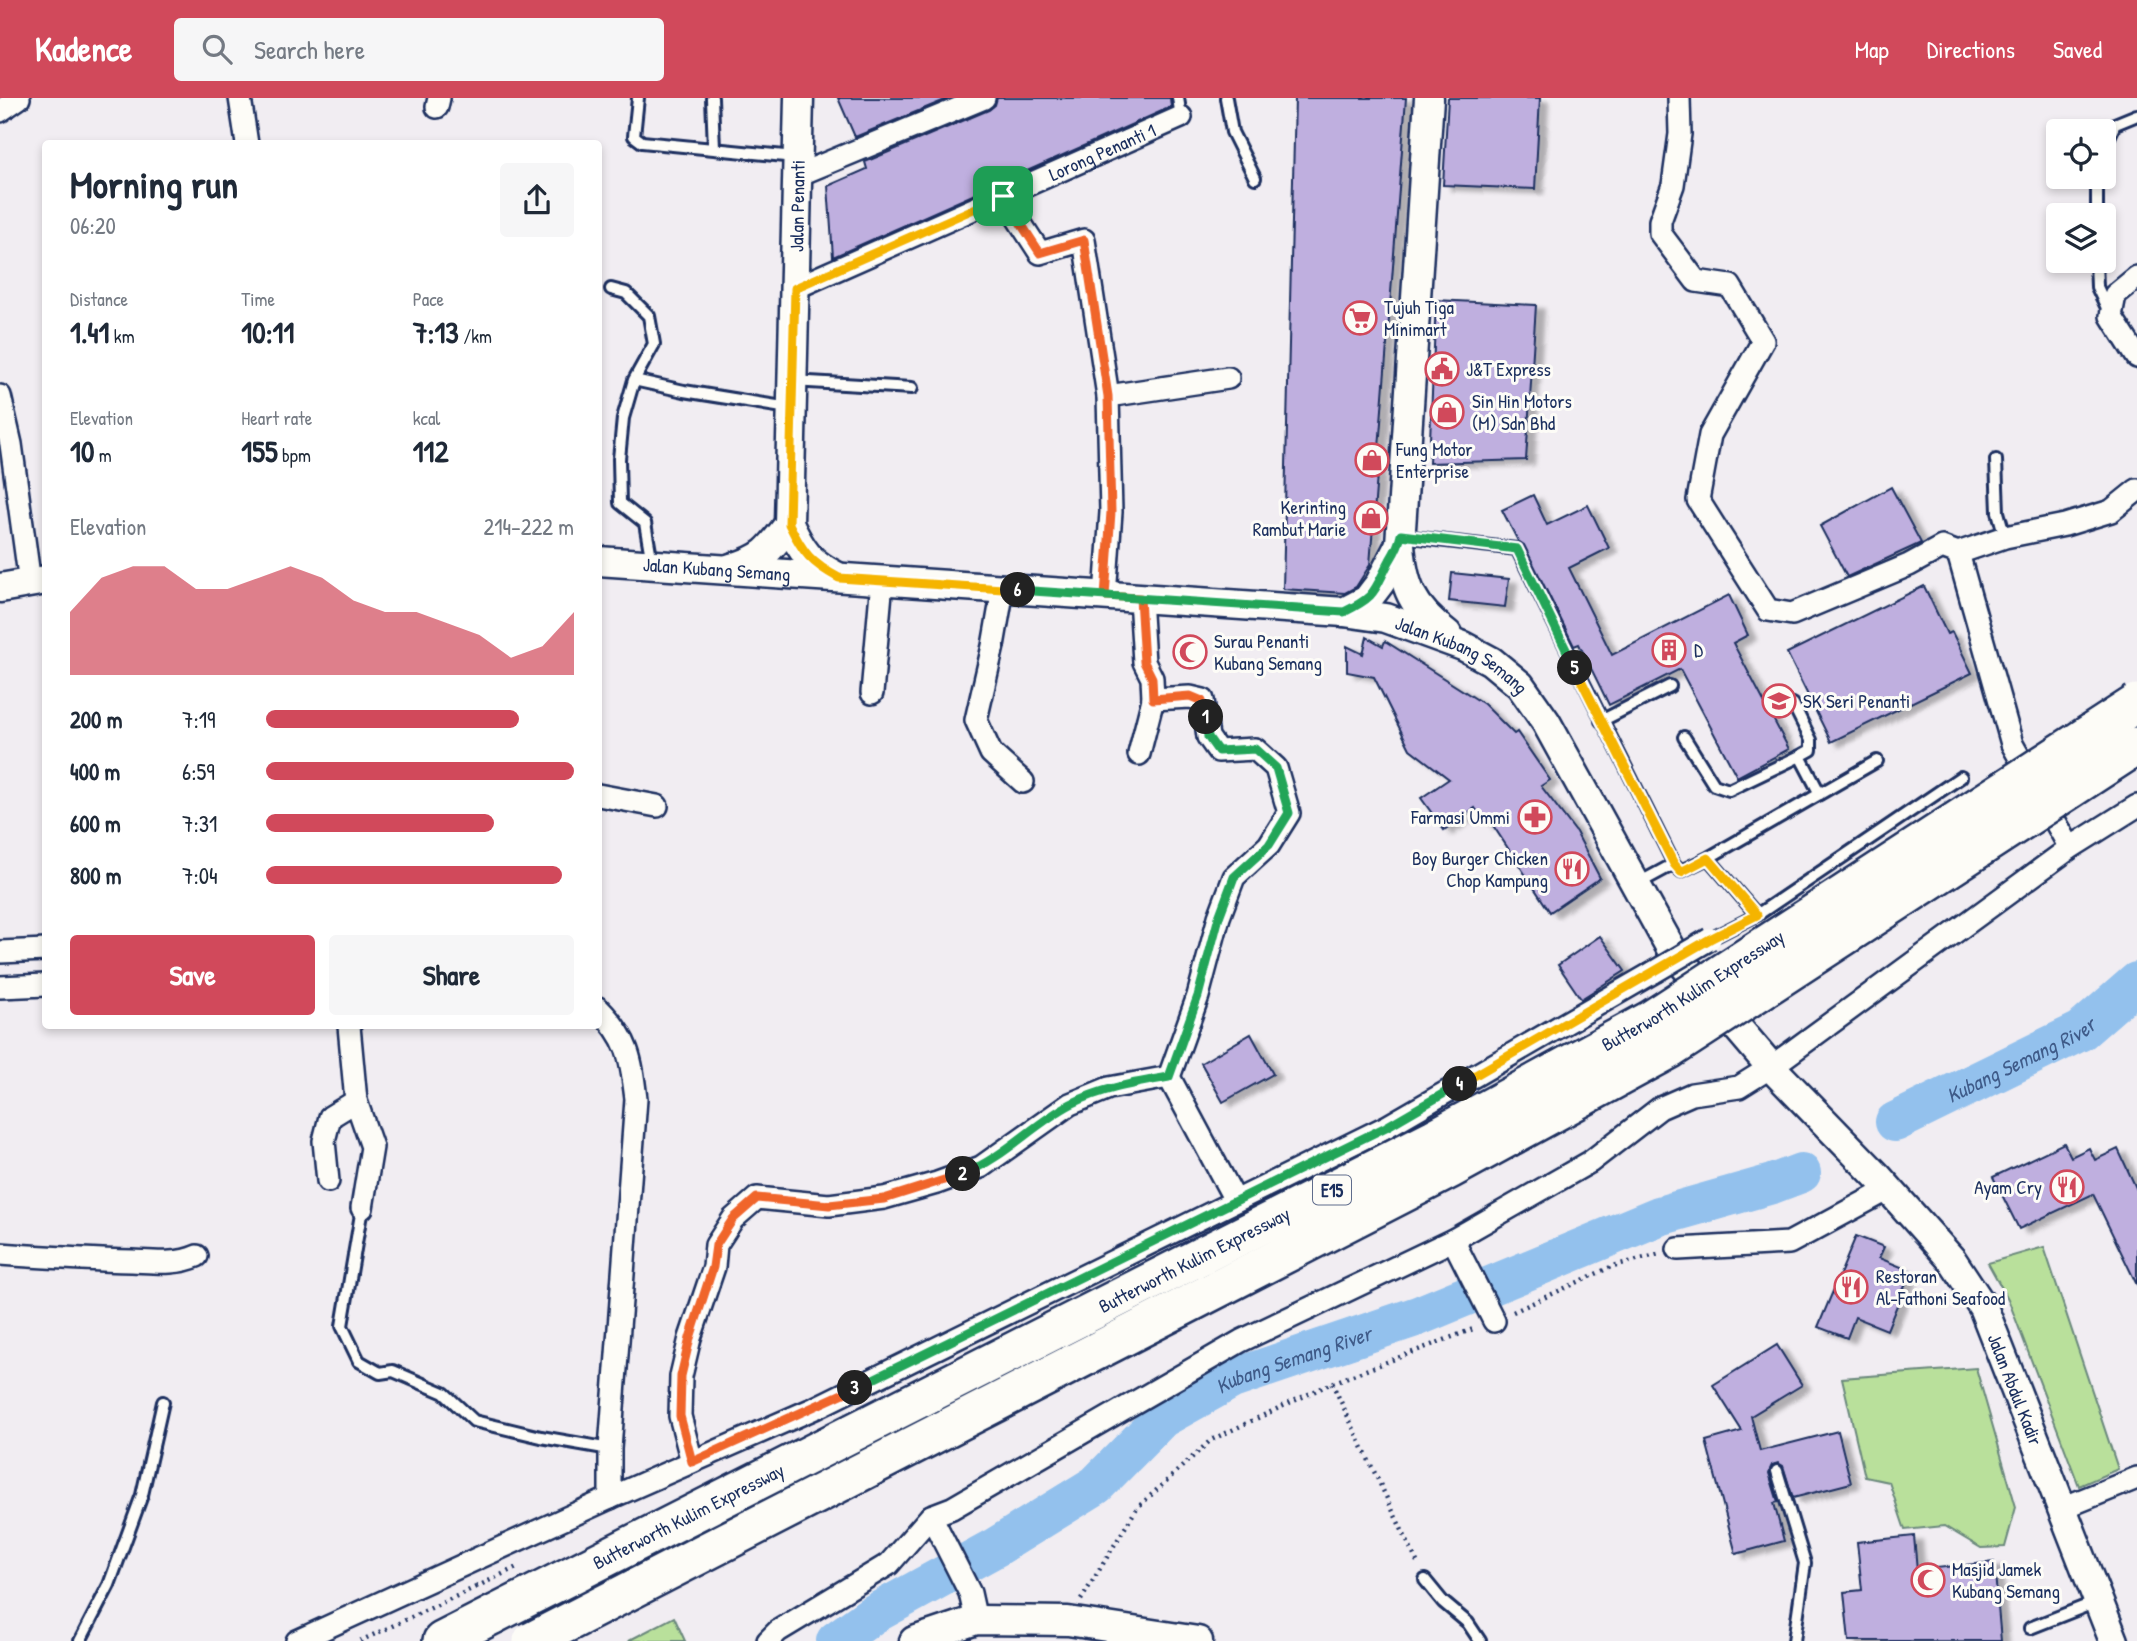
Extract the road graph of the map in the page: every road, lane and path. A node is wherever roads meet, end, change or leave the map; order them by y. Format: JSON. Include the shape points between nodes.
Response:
{"nodes":[{"id":1,"x":19,"y":98,"type":"edge"},
{"id":2,"x":240,"y":98,"type":"edge"},
{"id":3,"x":638,"y":98,"type":"edge"},
{"id":4,"x":712,"y":98,"type":"edge"},
{"id":5,"x":799,"y":98,"type":"edge"},
{"id":6,"x":984,"y":98,"type":"edge"},
{"id":7,"x":1226,"y":98,"type":"edge"},
{"id":8,"x":1429,"y":98,"type":"edge"},
{"id":9,"x":1679,"y":98,"type":"edge"},
{"id":10,"x":1179,"y":108,"type":"edge"},
{"id":11,"x":0,"y":111,"type":"edge"},
{"id":12,"x":2137,"y":115,"type":"edge"},
{"id":13,"x":2116,"y":124,"type":"edge"},
{"id":14,"x":246,"y":140,"type":"edge"},
{"id":15,"x":714,"y":148,"type":"junction"},
{"id":16,"x":798,"y":166,"type":"junction"},
{"id":17,"x":1255,"y":178,"type":"dead end"},
{"id":18,"x":1003,"y":196,"type":"junction"},
{"id":19,"x":2096,"y":273,"type":"edge"},
{"id":20,"x":2137,"y":277,"type":"edge"},
{"id":21,"x":795,"y":288,"type":"junction"},
{"id":22,"x":611,"y":289,"type":"dead end"},
{"id":23,"x":2111,"y":316,"type":"junction"},
{"id":24,"x":2137,"y":357,"type":"edge"},
{"id":25,"x":1228,"y":378,"type":"dead end"},
{"id":26,"x":634,"y":380,"type":"junction"},
{"id":27,"x":792,"y":381,"type":"junction"},
{"id":28,"x":912,"y":388,"type":"dead end"},
{"id":29,"x":0,"y":396,"type":"edge"},
{"id":30,"x":1108,"y":396,"type":"junction"},
{"id":31,"x":792,"y":409,"type":"junction"},
{"id":32,"x":1996,"y":460,"type":"dead end"},
{"id":33,"x":2137,"y":490,"type":"edge"},
{"id":34,"x":789,"y":524,"type":"junction"},
{"id":35,"x":2005,"y":537,"type":"junction"},
{"id":36,"x":1400,"y":540,"type":"junction"},
{"id":37,"x":1958,"y":553,"type":"junction"},
{"id":38,"x":602,"y":561,"type":"edge"},
{"id":39,"x":652,"y":565,"type":"junction"},
{"id":40,"x":724,"y":570,"type":"junction"},
{"id":41,"x":839,"y":578,"type":"junction"},
{"id":42,"x":38,"y":581,"type":"edge"},
{"id":43,"x":882,"y":581,"type":"junction"},
{"id":44,"x":0,"y":588,"type":"edge"},
{"id":45,"x":1003,"y":589,"type":"junction"},
{"id":46,"x":1105,"y":596,"type":"junction"},
{"id":47,"x":1140,"y":598,"type":"junction"},
{"id":48,"x":1344,"y":612,"type":"junction"},
{"id":49,"x":1463,"y":646,"type":"junction"},
{"id":50,"x":1670,"y":686,"type":"dead end"},
{"id":51,"x":872,"y":693,"type":"dead end"},
{"id":52,"x":1153,"y":699,"type":"junction"},
{"id":53,"x":2137,"y":703,"type":"edge"},
{"id":54,"x":1793,"y":704,"type":"dead end"},
{"id":55,"x":1601,"y":721,"type":"junction"},
{"id":56,"x":1684,"y":737,"type":"dead end"},
{"id":57,"x":2137,"y":746,"type":"edge"},
{"id":58,"x":1139,"y":754,"type":"dead end"},
{"id":59,"x":1800,"y":756,"type":"junction"},
{"id":60,"x":1877,"y":761,"type":"dead end"},
{"id":61,"x":1961,"y":777,"type":"dead end"},
{"id":62,"x":1023,"y":782,"type":"dead end"},
{"id":63,"x":1820,"y":794,"type":"junction"},
{"id":64,"x":602,"y":796,"type":"edge"},
{"id":65,"x":657,"y":806,"type":"dead end"},
{"id":66,"x":2137,"y":807,"type":"edge"},
{"id":67,"x":2070,"y":848,"type":"junction"},
{"id":68,"x":1708,"y":858,"type":"junction"},
{"id":69,"x":1674,"y":864,"type":"junction"},
{"id":70,"x":1634,"y":885,"type":"junction"},
{"id":71,"x":1757,"y":915,"type":"junction"},
{"id":72,"x":1710,"y":939,"type":"joint"},
{"id":73,"x":42,"y":950,"type":"edge"},
{"id":74,"x":0,"y":951,"type":"edge"},
{"id":75,"x":42,"y":985,"type":"edge"},
{"id":76,"x":0,"y":987,"type":"edge"},
{"id":77,"x":602,"y":1013,"type":"edge"},
{"id":78,"x":349,"y":1029,"type":"edge"},
{"id":79,"x":1776,"y":1072,"type":"junction"},
{"id":80,"x":1169,"y":1077,"type":"junction"},
{"id":81,"x":356,"y":1101,"type":"junction"},
{"id":82,"x":328,"y":1181,"type":"dead end"},
{"id":83,"x":1883,"y":1183,"type":"junction"},
{"id":84,"x":1235,"y":1200,"type":"junction"},
{"id":85,"x":362,"y":1208,"type":"joint"},
{"id":86,"x":1453,"y":1240,"type":"junction"},
{"id":87,"x":1678,"y":1249,"type":"joint"},
{"id":88,"x":0,"y":1254,"type":"edge"},
{"id":89,"x":197,"y":1256,"type":"dead end"},
{"id":90,"x":1492,"y":1315,"type":"junction"},
{"id":91,"x":1332,"y":1383,"type":"junction"},
{"id":92,"x":163,"y":1402,"type":"dead end"},
{"id":93,"x":610,"y":1449,"type":"junction"},
{"id":94,"x":692,"y":1462,"type":"junction"},
{"id":95,"x":1777,"y":1472,"type":"dead end"},
{"id":96,"x":2137,"y":1478,"type":"edge"},
{"id":97,"x":610,"y":1498,"type":"junction"},
{"id":98,"x":2060,"y":1509,"type":"junction"},
{"id":99,"x":935,"y":1522,"type":"junction"},
{"id":100,"x":524,"y":1564,"type":"dead end"},
{"id":101,"x":1425,"y":1580,"type":"joint"},
{"id":102,"x":484,"y":1601,"type":"junction"},
{"id":103,"x":2098,"y":1601,"type":"junction"},
{"id":104,"x":973,"y":1607,"type":"junction"},
{"id":105,"x":1068,"y":1621,"type":"junction"},
{"id":106,"x":2030,"y":1628,"type":"dead end"},
{"id":107,"x":80,"y":1641,"type":"edge"},
{"id":108,"x":297,"y":1641,"type":"edge"},
{"id":109,"x":360,"y":1641,"type":"edge"},
{"id":110,"x":442,"y":1641,"type":"edge"},
{"id":111,"x":532,"y":1641,"type":"edge"},
{"id":112,"x":768,"y":1641,"type":"edge"},
{"id":113,"x":914,"y":1641,"type":"edge"},
{"id":114,"x":1198,"y":1641,"type":"edge"},
{"id":115,"x":1480,"y":1641,"type":"edge"},
{"id":116,"x":1794,"y":1641,"type":"edge"},
{"id":117,"x":2114,"y":1641,"type":"edge"}],
"edges":[{"from":1,"to":11,"type":"street"},
{"from":2,"to":14,"type":"street"},
{"from":3,"to":15,"type":"lane","via":[[634,136],[642,142]]},
{"from":4,"to":15,"type":"lane"},
{"from":5,"to":16,"type":"main road","name":"Jalan Penanti"},
{"from":6,"to":16,"type":"street"},
{"from":7,"to":17,"type":"lane","via":[[1232,132]]},
{"from":8,"to":36,"type":"main road"},
{"from":9,"to":37,"type":"street","via":[[1673,185],[1660,233],[1696,281],[1730,286],[1763,341],[1710,435],[1698,500],[1768,610],[1792,614],[1942,547]]},
{"from":10,"to":18,"type":"street","name":"Lorong Penanti 1"},
{"from":12,"to":13,"type":"lane"},
{"from":15,"to":16,"type":"lane"},
{"from":16,"to":21,"type":"main road","name":"Jalan Penanti"},
{"from":18,"to":21,"type":"street","name":"Lorong Penanti 1"},
{"from":18,"to":30,"type":"street","via":[[1040,253],[1084,240]]},
{"from":19,"to":23,"type":"lane","via":[[2096,286]]},
{"from":20,"to":23,"type":"street","via":[[2115,295]]},
{"from":21,"to":27,"type":"main road","name":"Jalan Penanti"},
{"from":22,"to":26,"type":"lane","via":[[626,293],[649,316],[654,344]]},
{"from":23,"to":24,"type":"street"},
{"from":25,"to":30,"type":"street"},
{"from":26,"to":31,"type":"lane"},
{"from":26,"to":39,"type":"lane","via":[[623,418],[620,503],[645,523]]},
{"from":27,"to":28,"type":"lane"},
{"from":27,"to":31,"type":"main road","name":"Jalan Penanti"},
{"from":29,"to":42,"type":"street"},
{"from":30,"to":46,"type":"street","via":[[1111,512]]},
{"from":31,"to":34,"type":"main road","name":"Jalan Penanti"},
{"from":32,"to":35,"type":"lane","via":[[1998,512]]},
{"from":33,"to":35,"type":"street","via":[[2111,510]]},
{"from":34,"to":40,"type":"main road","via":[[754,561]]},
{"from":34,"to":41,"type":"main road","via":[[806,556]]},
{"from":35,"to":37,"type":"street"},
{"from":36,"to":48,"type":"main road","via":[[1367,600]]},
{"from":36,"to":49,"type":"main road","via":[[1402,574],[1414,602]]},
{"from":36,"to":55,"type":"lane","via":[[1517,549]]},
{"from":37,"to":67,"type":"street","via":[[2012,744]]},
{"from":38,"to":39,"type":"main road","name":"Jalan Kubang Semang"},
{"from":39,"to":40,"type":"main road","name":"Jalan Kubang Semang"},
{"from":40,"to":41,"type":"main road","name":"Jalan Kubang Semang"},
{"from":41,"to":43,"type":"main road","name":"Jalan Kubang Semang"},
{"from":42,"to":44,"type":"main road"},
{"from":43,"to":45,"type":"main road","name":"Jalan Kubang Semang"},
{"from":43,"to":51,"type":"street"},
{"from":45,"to":46,"type":"main road","name":"Jalan Kubang Semang"},
{"from":45,"to":62,"type":"street","via":[[976,720],[991,753]]},
{"from":46,"to":47,"type":"main road","name":"Jalan Kubang Semang"},
{"from":47,"to":48,"type":"main road","name":"Jalan Kubang Semang"},
{"from":47,"to":52,"type":"street","via":[[1144,662],[1152,678]]},
{"from":48,"to":49,"type":"main road","name":"Jalan Kubang Semang","via":[[1386,618]]},
{"from":49,"to":70,"type":"main road","name":"Jalan Kubang Semang","via":[[1520,685],[1546,722]]},
{"from":50,"to":55,"type":"lane"},
{"from":52,"to":58,"type":"street"},
{"from":52,"to":80,"type":"street","via":[[1190,696],[1202,701],[1208,737],[1218,751],[1255,749],[1276,768],[1289,813],[1269,845],[1234,877]]},
{"from":53,"to":102,"type":"highway","name":"Butterworth Kulim Expressway","number":"E15","bridge":true,"via":[[1743,962],[1617,1039],[1422,1144]]},
{"from":54,"to":59,"type":"lane","via":[[1811,740],[1811,750]]},
{"from":55,"to":69,"type":"lane"},
{"from":56,"to":59,"type":"lane","via":[[1714,785],[1729,790]]},
{"from":57,"to":111,"type":"highway","name":"Butterworth Kulim Expressway","number":"E15","bridge":true,"via":[[1659,1056],[1439,1176]]},
{"from":59,"to":63,"type":"lane"},
{"from":60,"to":63,"type":"lane"},
{"from":61,"to":71,"type":"lane"},
{"from":63,"to":68,"type":"lane"},
{"from":64,"to":65,"type":"street"},
{"from":66,"to":67,"type":"street"},
{"from":67,"to":79,"type":"street"},
{"from":68,"to":69,"type":"lane","via":[[1681,872]]},
{"from":68,"to":71,"type":"lane"},
{"from":69,"to":70,"type":"lane"},
{"from":70,"to":79,"type":"main road","name":"Jalan Kubang Semang","via":[[1673,952]]},
{"from":71,"to":72,"type":"lane"},
{"from":72,"to":84,"type":"street","bridge":true,"via":[[1386,1127]]},
{"from":73,"to":74,"type":"street"},
{"from":75,"to":76,"type":"street"},
{"from":77,"to":93,"type":"street","via":[[613,1023],[630,1055],[636,1099]]},
{"from":78,"to":81,"type":"street"},
{"from":79,"to":83,"type":"main road","name":"Jalan Abdul Kadir"},
{"from":79,"to":86,"type":"street","via":[[1739,1087],[1692,1094],[1660,1108],[1590,1162]]},
{"from":80,"to":84,"type":"street"},
{"from":80,"to":94,"type":"street","via":[[1109,1088],[1070,1104],[981,1167],[884,1199],[829,1205],[757,1198],[733,1219],[716,1245],[690,1338],[681,1376],[680,1416]]},
{"from":81,"to":82,"type":"street","via":[[330,1117],[324,1141]]},
{"from":81,"to":85,"type":"street","via":[[372,1147]]},
{"from":83,"to":87,"type":"street","via":[[1789,1242]]},
{"from":83,"to":98,"type":"main road","name":"Jalan Abdul Kadir","via":[[1952,1260],[1983,1307]]},
{"from":84,"to":94,"type":"street","via":[[815,1408]]},
{"from":85,"to":93,"type":"lane","via":[[342,1326],[359,1361],[380,1373],[393,1371],[444,1392],[474,1420]]},
{"from":86,"to":90,"type":"street"},
{"from":86,"to":99,"type":"street","via":[[1241,1341]]},
{"from":87,"to":90,"type":"path","via":[[1613,1265]]},
{"from":88,"to":89,"type":"street","via":[[158,1262],[184,1262]]},
{"from":90,"to":91,"type":"path"},
{"from":91,"to":101,"type":"path"},
{"from":91,"to":105,"type":"path","via":[[1211,1440],[1137,1508]]},
{"from":92,"to":107,"type":"lane","via":[[142,1495],[109,1585]]},
{"from":93,"to":97,"type":"street"},
{"from":94,"to":97,"type":"street"},
{"from":95,"to":116,"type":"lane","via":[[1805,1563]]},
{"from":96,"to":98,"type":"street"},
{"from":97,"to":108,"type":"street"},
{"from":98,"to":103,"type":"main road","name":"Jalan Abdul Kadir"},
{"from":99,"to":104,"type":"street"},
{"from":99,"to":112,"type":"street","via":[[889,1564]]},
{"from":100,"to":102,"type":"path","bridge":true},
{"from":101,"to":115,"type":"lane"},
{"from":102,"to":109,"type":"path"},
{"from":102,"to":110,"type":"highway","name":"Butterworth Kulim Expressway","number":"E15"},
{"from":103,"to":106,"type":"lane"},
{"from":103,"to":117,"type":"main road","name":"Jalan Abdul Kadir"},
{"from":104,"to":105,"type":"main road"},
{"from":104,"to":113,"type":"main road"},
{"from":105,"to":114,"type":"main road"}]}
